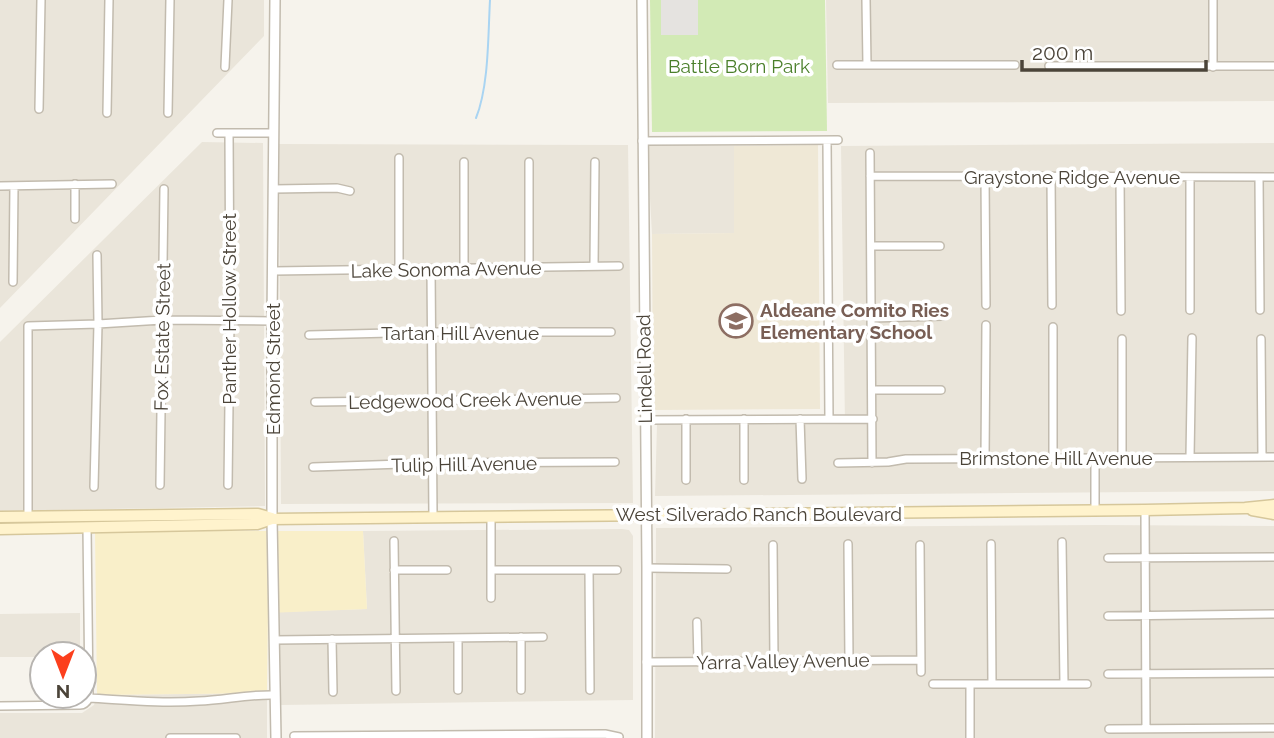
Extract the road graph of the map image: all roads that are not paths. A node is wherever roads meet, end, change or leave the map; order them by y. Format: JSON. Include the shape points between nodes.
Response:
{"nodes":[{"id":1,"x":41,"y":0,"type":"edge"},
{"id":2,"x":108,"y":0,"type":"edge"},
{"id":3,"x":170,"y":0,"type":"edge"},
{"id":4,"x":228,"y":0,"type":"edge"},
{"id":5,"x":275,"y":0,"type":"edge"},
{"id":6,"x":642,"y":0,"type":"edge"},
{"id":7,"x":866,"y":0,"type":"edge"},
{"id":8,"x":1213,"y":0,"type":"edge"},
{"id":9,"x":837,"y":65,"type":"dead end"},
{"id":10,"x":867,"y":65,"type":"junction"},
{"id":11,"x":1015,"y":65,"type":"dead end"},
{"id":12,"x":1049,"y":66,"type":"dead end"},
{"id":13,"x":1274,"y":66,"type":"edge"},
{"id":14,"x":225,"y":67,"type":"dead end"},
{"id":15,"x":1213,"y":67,"type":"junction"},
{"id":16,"x":39,"y":109,"type":"dead end"},
{"id":17,"x":107,"y":113,"type":"dead end"},
{"id":18,"x":168,"y":113,"type":"dead end"},
{"id":19,"x":217,"y":133,"type":"dead end"},
{"id":20,"x":229,"y":133,"type":"junction"},
{"id":21,"x":274,"y":133,"type":"junction"},
{"id":22,"x":838,"y":140,"type":"dead end"},
{"id":23,"x":642,"y":141,"type":"junction"},
{"id":24,"x":827,"y":141,"type":"junction"},
{"id":25,"x":870,"y":153,"type":"dead end"},
{"id":26,"x":399,"y":158,"type":"dead end"},
{"id":27,"x":464,"y":162,"type":"dead end"},
{"id":28,"x":529,"y":162,"type":"dead end"},
{"id":29,"x":595,"y":162,"type":"dead end"},
{"id":30,"x":870,"y":176,"type":"junction"},
{"id":31,"x":985,"y":176,"type":"junction"},
{"id":32,"x":1051,"y":176,"type":"junction"},
{"id":33,"x":1120,"y":177,"type":"junction"},
{"id":34,"x":1190,"y":177,"type":"junction"},
{"id":35,"x":1259,"y":177,"type":"junction"},
{"id":36,"x":1274,"y":177,"type":"edge"},
{"id":37,"x":75,"y":184,"type":"junction"},
{"id":38,"x":112,"y":184,"type":"dead end"},
{"id":39,"x":0,"y":186,"type":"edge"},
{"id":40,"x":14,"y":186,"type":"junction"},
{"id":41,"x":164,"y":189,"type":"dead end"},
{"id":42,"x":274,"y":189,"type":"junction"},
{"id":43,"x":350,"y":191,"type":"dead end"},
{"id":44,"x":75,"y":219,"type":"dead end"},
{"id":45,"x":871,"y":246,"type":"junction"},
{"id":46,"x":940,"y":246,"type":"dead end"},
{"id":47,"x":97,"y":255,"type":"dead end"},
{"id":48,"x":618,"y":266,"type":"dead end"},
{"id":49,"x":529,"y":267,"type":"junction"},
{"id":50,"x":594,"y":267,"type":"junction"},
{"id":51,"x":464,"y":268,"type":"junction"},
{"id":52,"x":399,"y":269,"type":"junction"},
{"id":53,"x":431,"y":269,"type":"junction"},
{"id":54,"x":274,"y":271,"type":"junction"},
{"id":55,"x":13,"y":282,"type":"dead end"},
{"id":56,"x":986,"y":305,"type":"dead end"},
{"id":57,"x":1052,"y":305,"type":"dead end"},
{"id":58,"x":1190,"y":310,"type":"dead end"},
{"id":59,"x":1260,"y":310,"type":"dead end"},
{"id":60,"x":1121,"y":311,"type":"dead end"},
{"id":61,"x":942,"y":316,"type":"dead end"},
{"id":62,"x":872,"y":318,"type":"junction"},
{"id":63,"x":162,"y":320,"type":"junction"},
{"id":64,"x":230,"y":321,"type":"junction"},
{"id":65,"x":272,"y":321,"type":"junction"},
{"id":66,"x":98,"y":324,"type":"junction"},
{"id":67,"x":986,"y":325,"type":"dead end"},
{"id":68,"x":1053,"y":327,"type":"dead end"},
{"id":69,"x":431,"y":332,"type":"junction"},
{"id":70,"x":611,"y":332,"type":"dead end"},
{"id":71,"x":309,"y":335,"type":"dead end"},
{"id":72,"x":1192,"y":338,"type":"dead end"},
{"id":73,"x":1122,"y":339,"type":"dead end"},
{"id":74,"x":1261,"y":339,"type":"dead end"},
{"id":75,"x":872,"y":390,"type":"junction"},
{"id":76,"x":941,"y":390,"type":"dead end"},
{"id":77,"x":616,"y":398,"type":"dead end"},
{"id":78,"x":432,"y":400,"type":"junction"},
{"id":79,"x":315,"y":402,"type":"dead end"},
{"id":80,"x":686,"y":419,"type":"junction"},
{"id":81,"x":744,"y":419,"type":"junction"},
{"id":82,"x":800,"y":419,"type":"junction"},
{"id":83,"x":829,"y":419,"type":"junction"},
{"id":84,"x":873,"y":419,"type":"junction"},
{"id":85,"x":645,"y":420,"type":"junction"},
{"id":86,"x":1122,"y":457,"type":"junction"},
{"id":87,"x":1190,"y":457,"type":"junction"},
{"id":88,"x":1262,"y":457,"type":"junction"},
{"id":89,"x":1274,"y":457,"type":"edge"},
{"id":90,"x":985,"y":458,"type":"junction"},
{"id":91,"x":1053,"y":458,"type":"junction"},
{"id":92,"x":1095,"y":458,"type":"junction"},
{"id":93,"x":615,"y":462,"type":"dead end"},
{"id":94,"x":432,"y":463,"type":"junction"},
{"id":95,"x":838,"y":463,"type":"dead end"},
{"id":96,"x":872,"y":463,"type":"junction"},
{"id":97,"x":313,"y":467,"type":"dead end"},
{"id":98,"x":802,"y":479,"type":"dead end"},
{"id":99,"x":686,"y":480,"type":"dead end"},
{"id":100,"x":744,"y":480,"type":"dead end"},
{"id":101,"x":160,"y":485,"type":"dead end"},
{"id":102,"x":228,"y":485,"type":"dead end"},
{"id":103,"x":94,"y":487,"type":"dead end"},
{"id":104,"x":1274,"y":505,"type":"edge"},
{"id":105,"x":1245,"y":509,"type":"junction"},
{"id":106,"x":1145,"y":510,"type":"junction"},
{"id":107,"x":1095,"y":511,"type":"junction"},
{"id":108,"x":1274,"y":514,"type":"edge"},
{"id":109,"x":646,"y":515,"type":"junction"},
{"id":110,"x":28,"y":516,"type":"junction"},
{"id":111,"x":433,"y":516,"type":"junction"},
{"id":112,"x":491,"y":516,"type":"junction"},
{"id":113,"x":0,"y":517,"type":"edge"},
{"id":114,"x":272,"y":519,"type":"junction"},
{"id":115,"x":87,"y":527,"type":"junction"},
{"id":116,"x":0,"y":529,"type":"edge"},
{"id":117,"x":394,"y":541,"type":"dead end"},
{"id":118,"x":1062,"y":542,"type":"dead end"},
{"id":119,"x":848,"y":544,"type":"dead end"},
{"id":120,"x":991,"y":544,"type":"dead end"},
{"id":121,"x":773,"y":545,"type":"dead end"},
{"id":122,"x":920,"y":545,"type":"dead end"},
{"id":123,"x":1145,"y":557,"type":"junction"},
{"id":124,"x":1274,"y":557,"type":"edge"},
{"id":125,"x":1108,"y":558,"type":"dead end"},
{"id":126,"x":647,"y":568,"type":"junction"},
{"id":127,"x":727,"y":569,"type":"dead end"},
{"id":128,"x":394,"y":570,"type":"junction"},
{"id":129,"x":447,"y":570,"type":"dead end"},
{"id":130,"x":491,"y":570,"type":"junction"},
{"id":131,"x":589,"y":570,"type":"junction"},
{"id":132,"x":617,"y":570,"type":"dead end"},
{"id":133,"x":491,"y":598,"type":"dead end"},
{"id":134,"x":1274,"y":614,"type":"edge"},
{"id":135,"x":1144,"y":615,"type":"junction"},
{"id":136,"x":1108,"y":616,"type":"dead end"},
{"id":137,"x":697,"y":622,"type":"dead end"},
{"id":138,"x":521,"y":637,"type":"junction"},
{"id":139,"x":543,"y":637,"type":"dead end"},
{"id":140,"x":458,"y":638,"type":"junction"},
{"id":141,"x":332,"y":639,"type":"junction"},
{"id":142,"x":395,"y":639,"type":"junction"},
{"id":143,"x":88,"y":640,"type":"edge"},
{"id":144,"x":275,"y":640,"type":"junction"},
{"id":145,"x":774,"y":660,"type":"junction"},
{"id":146,"x":849,"y":660,"type":"junction"},
{"id":147,"x":921,"y":660,"type":"junction"},
{"id":148,"x":646,"y":662,"type":"junction"},
{"id":149,"x":698,"y":662,"type":"junction"},
{"id":150,"x":921,"y":672,"type":"dead end"},
{"id":151,"x":1274,"y":673,"type":"edge"},
{"id":152,"x":1108,"y":674,"type":"dead end"},
{"id":153,"x":1145,"y":674,"type":"junction"},
{"id":154,"x":933,"y":684,"type":"dead end"},
{"id":155,"x":970,"y":684,"type":"junction"},
{"id":156,"x":992,"y":684,"type":"junction"},
{"id":157,"x":1064,"y":684,"type":"junction"},
{"id":158,"x":1087,"y":684,"type":"dead end"},
{"id":159,"x":458,"y":690,"type":"dead end"},
{"id":160,"x":521,"y":690,"type":"dead end"},
{"id":161,"x":590,"y":690,"type":"dead end"},
{"id":162,"x":396,"y":691,"type":"dead end"},
{"id":163,"x":333,"y":692,"type":"dead end"},
{"id":164,"x":275,"y":695,"type":"junction"},
{"id":165,"x":98,"y":700,"type":"edge"},
{"id":166,"x":0,"y":706,"type":"edge"},
{"id":167,"x":28,"y":706,"type":"edge"},
{"id":168,"x":1274,"y":728,"type":"edge"},
{"id":169,"x":1109,"y":729,"type":"dead end"},
{"id":170,"x":1146,"y":729,"type":"junction"},
{"id":171,"x":1212,"y":729,"type":"junction"},
{"id":172,"x":294,"y":736,"type":"dead end"},
{"id":173,"x":454,"y":736,"type":"edge"},
{"id":174,"x":618,"y":737,"type":"edge"},
{"id":175,"x":170,"y":738,"type":"edge"},
{"id":176,"x":208,"y":738,"type":"edge"},
{"id":177,"x":236,"y":738,"type":"edge"},
{"id":178,"x":276,"y":738,"type":"edge"},
{"id":179,"x":647,"y":738,"type":"edge"},
{"id":180,"x":970,"y":738,"type":"edge"},
{"id":181,"x":1212,"y":738,"type":"edge"}],
"edges":[{"from":1,"to":16,"type":"street"},
{"from":2,"to":17,"type":"street"},
{"from":3,"to":18,"type":"street"},
{"from":4,"to":14,"type":"street"},
{"from":5,"to":21,"type":"street","name":"Edmond Street"},
{"from":6,"to":23,"type":"street","name":"Lindell Road"},
{"from":7,"to":10,"type":"street"},
{"from":8,"to":15,"type":"street"},
{"from":9,"to":10,"type":"street"},
{"from":10,"to":11,"type":"street"},
{"from":12,"to":15,"type":"street"},
{"from":13,"to":15,"type":"street"},
{"from":19,"to":20,"type":"street"},
{"from":20,"to":21,"type":"street"},
{"from":20,"to":64,"type":"street","name":"Panther Hollow Street"},
{"from":21,"to":42,"type":"street","name":"Edmond Street"},
{"from":22,"to":24,"type":"street"},
{"from":23,"to":24,"type":"street"},
{"from":23,"to":85,"type":"street","name":"Lindell Road"},
{"from":24,"to":83,"type":"street"},
{"from":25,"to":30,"type":"street"},
{"from":26,"to":52,"type":"street"},
{"from":27,"to":51,"type":"street"},
{"from":28,"to":49,"type":"street"},
{"from":29,"to":50,"type":"street"},
{"from":30,"to":31,"type":"street","name":"Graystone Ridge Avenue"},
{"from":30,"to":45,"type":"street"},
{"from":31,"to":32,"type":"street","name":"Graystone Ridge Avenue"},
{"from":31,"to":56,"type":"street"},
{"from":32,"to":33,"type":"street","name":"Graystone Ridge Avenue"},
{"from":32,"to":57,"type":"street"},
{"from":33,"to":34,"type":"street","name":"Graystone Ridge Avenue"},
{"from":33,"to":60,"type":"street"},
{"from":34,"to":35,"type":"street","name":"Graystone Ridge Avenue"},
{"from":34,"to":58,"type":"street"},
{"from":35,"to":36,"type":"street","name":"Graystone Ridge Avenue"},
{"from":35,"to":59,"type":"street"},
{"from":37,"to":38,"type":"street"},
{"from":37,"to":40,"type":"street"},
{"from":37,"to":44,"type":"street"},
{"from":39,"to":40,"type":"street"},
{"from":40,"to":55,"type":"street"},
{"from":41,"to":63,"type":"street","name":"Fox Estate Street"},
{"from":42,"to":43,"type":"street"},
{"from":42,"to":54,"type":"street","name":"Edmond Street"},
{"from":45,"to":46,"type":"street"},
{"from":45,"to":62,"type":"street"},
{"from":47,"to":66,"type":"street"},
{"from":48,"to":50,"type":"street","name":"Lake Sonoma Avenue"},
{"from":49,"to":50,"type":"street","name":"Lake Sonoma Avenue"},
{"from":49,"to":51,"type":"street","name":"Lake Sonoma Avenue"},
{"from":51,"to":53,"type":"street","name":"Lake Sonoma Avenue"},
{"from":52,"to":53,"type":"street","name":"Lake Sonoma Avenue"},
{"from":52,"to":54,"type":"street","name":"Lake Sonoma Avenue"},
{"from":53,"to":69,"type":"street"},
{"from":54,"to":65,"type":"street","name":"Edmond Street"},
{"from":61,"to":62,"type":"street"},
{"from":62,"to":75,"type":"street"},
{"from":63,"to":64,"type":"street"},
{"from":63,"to":66,"type":"street"},
{"from":63,"to":101,"type":"street","name":"Fox Estate Street"},
{"from":64,"to":65,"type":"street"},
{"from":64,"to":102,"type":"street","name":"Panther Hollow Street"},
{"from":65,"to":114,"type":"street","name":"Edmond Street"},
{"from":66,"to":103,"type":"street"},
{"from":66,"to":110,"type":"street","via":[[28,326]]},
{"from":67,"to":90,"type":"street"},
{"from":68,"to":91,"type":"street"},
{"from":69,"to":70,"type":"street","name":"Tartan Hill Avenue"},
{"from":69,"to":71,"type":"street","name":"Tartan Hill Avenue"},
{"from":69,"to":78,"type":"street"},
{"from":72,"to":87,"type":"street"},
{"from":73,"to":86,"type":"street"},
{"from":74,"to":88,"type":"street"},
{"from":75,"to":76,"type":"street"},
{"from":75,"to":84,"type":"street"},
{"from":77,"to":78,"type":"street","name":"Ledgewood Creek Avenue"},
{"from":78,"to":79,"type":"street","name":"Ledgewood Creek Avenue"},
{"from":78,"to":94,"type":"street"},
{"from":80,"to":81,"type":"street"},
{"from":80,"to":85,"type":"street"},
{"from":80,"to":99,"type":"street"},
{"from":81,"to":82,"type":"street"},
{"from":81,"to":100,"type":"street"},
{"from":82,"to":83,"type":"street"},
{"from":82,"to":98,"type":"street"},
{"from":83,"to":84,"type":"street"},
{"from":84,"to":96,"type":"street"},
{"from":85,"to":109,"type":"street","name":"Lindell Road"},
{"from":86,"to":87,"type":"street","name":"Brimstone Hill Avenue"},
{"from":86,"to":92,"type":"street","name":"Brimstone Hill Avenue"},
{"from":87,"to":88,"type":"street","name":"Brimstone Hill Avenue"},
{"from":88,"to":89,"type":"street","name":"Brimstone Hill Avenue"},
{"from":90,"to":91,"type":"street","name":"Brimstone Hill Avenue"},
{"from":90,"to":96,"type":"street","name":"Brimstone Hill Avenue"},
{"from":91,"to":92,"type":"street","name":"Brimstone Hill Avenue"},
{"from":92,"to":107,"type":"street"},
{"from":93,"to":94,"type":"street","name":"Tulip Hill Avenue"},
{"from":94,"to":97,"type":"street","name":"Tulip Hill Avenue"},
{"from":94,"to":111,"type":"street"},
{"from":95,"to":96,"type":"street","name":"Brimstone Hill Avenue"},
{"from":104,"to":105,"type":"main road","name":"West Silverado Ranch Boulevard"},
{"from":105,"to":106,"type":"main road","name":"West Silverado Ranch Boulevard"},
{"from":105,"to":108,"type":"main road","name":"West Silverado Ranch Boulevard"},
{"from":106,"to":107,"type":"main road","name":"West Silverado Ranch Boulevard"},
{"from":106,"to":123,"type":"street"},
{"from":107,"to":109,"type":"main road","name":"West Silverado Ranch Boulevard"},
{"from":109,"to":112,"type":"main road","name":"West Silverado Ranch Boulevard"},
{"from":109,"to":126,"type":"street","name":"Lindell Road"},
{"from":110,"to":113,"type":"main road","name":"West Silverado Ranch Boulevard"},
{"from":110,"to":114,"type":"main road","name":"West Silverado Ranch Boulevard","via":[[258,514]]},
{"from":111,"to":112,"type":"main road","name":"West Silverado Ranch Boulevard"},
{"from":111,"to":114,"type":"main road","name":"West Silverado Ranch Boulevard"},
{"from":112,"to":130,"type":"street"},
{"from":114,"to":115,"type":"main road","name":"West Silverado Ranch Boulevard","via":[[257,524]]},
{"from":114,"to":144,"type":"street","name":"Edmond Street"},
{"from":115,"to":116,"type":"main road","name":"West Silverado Ranch Boulevard"},
{"from":115,"to":143,"type":"street"},
{"from":117,"to":128,"type":"street"},
{"from":118,"to":157,"type":"street"},
{"from":119,"to":146,"type":"street"},
{"from":120,"to":156,"type":"street"},
{"from":121,"to":145,"type":"street"},
{"from":122,"to":147,"type":"street"},
{"from":123,"to":124,"type":"street"},
{"from":123,"to":125,"type":"street"},
{"from":123,"to":135,"type":"street"},
{"from":126,"to":127,"type":"street"},
{"from":126,"to":148,"type":"street","name":"Lindell Road"},
{"from":128,"to":129,"type":"street"},
{"from":128,"to":142,"type":"street"},
{"from":130,"to":131,"type":"street"},
{"from":130,"to":133,"type":"street"},
{"from":131,"to":132,"type":"street"},
{"from":131,"to":161,"type":"street"},
{"from":134,"to":135,"type":"street"},
{"from":135,"to":136,"type":"street"},
{"from":135,"to":153,"type":"street"},
{"from":137,"to":149,"type":"street"},
{"from":138,"to":139,"type":"street"},
{"from":138,"to":140,"type":"street"},
{"from":138,"to":160,"type":"street"},
{"from":140,"to":142,"type":"street"},
{"from":140,"to":159,"type":"street"},
{"from":141,"to":142,"type":"street"},
{"from":141,"to":144,"type":"street"},
{"from":141,"to":163,"type":"street"},
{"from":142,"to":162,"type":"street"},
{"from":144,"to":164,"type":"street","name":"Edmond Street"},
{"from":145,"to":146,"type":"street","name":"Yarra Valley Avenue"},
{"from":145,"to":149,"type":"street","name":"Yarra Valley Avenue"},
{"from":146,"to":147,"type":"street","name":"Yarra Valley Avenue"},
{"from":147,"to":150,"type":"street"},
{"from":148,"to":149,"type":"street","name":"Yarra Valley Avenue"},
{"from":148,"to":179,"type":"street","name":"Lindell Road"},
{"from":151,"to":153,"type":"street"},
{"from":152,"to":153,"type":"street"},
{"from":153,"to":170,"type":"street"},
{"from":154,"to":155,"type":"street"},
{"from":155,"to":156,"type":"street"},
{"from":155,"to":180,"type":"street"},
{"from":156,"to":157,"type":"street"},
{"from":157,"to":158,"type":"street"},
{"from":164,"to":165,"type":"street","via":[[198,701]]},
{"from":164,"to":178,"type":"street","name":"Edmond Street"},
{"from":166,"to":167,"type":"street"},
{"from":168,"to":171,"type":"street"},
{"from":169,"to":170,"type":"street"},
{"from":170,"to":171,"type":"street"},
{"from":171,"to":181,"type":"street"},
{"from":172,"to":173,"type":"street"},
{"from":173,"to":174,"type":"street"},
{"from":175,"to":176,"type":"street"},
{"from":176,"to":177,"type":"street"}]}
